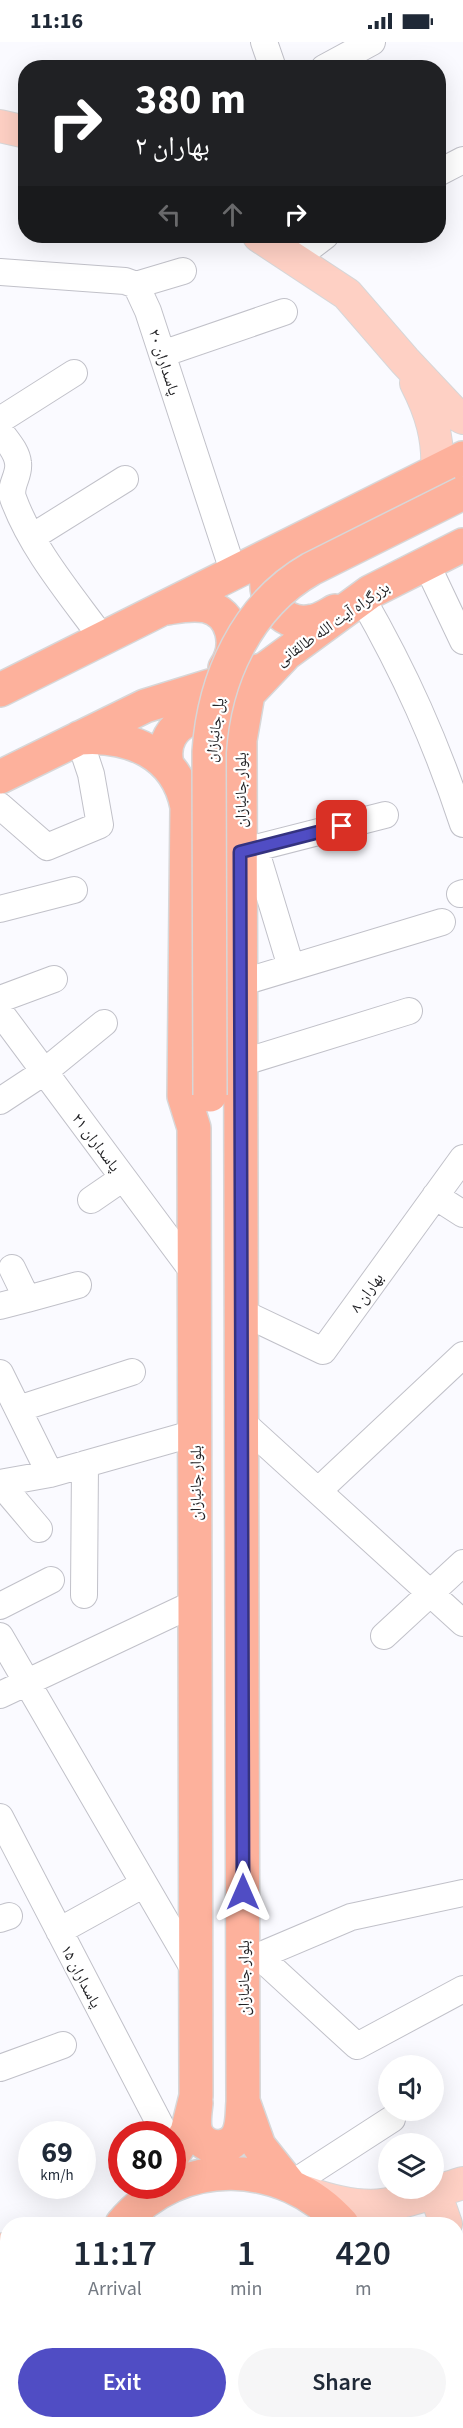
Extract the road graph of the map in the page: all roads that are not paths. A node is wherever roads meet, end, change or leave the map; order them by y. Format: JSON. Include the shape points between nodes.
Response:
{"nodes":[{"id":1,"x":264,"y":42,"type":"edge"},
{"id":2,"x":372,"y":42,"type":"edge"},
{"id":3,"x":270,"y":60,"type":"edge"},
{"id":4,"x":339,"y":60,"type":"edge"},
{"id":5,"x":463,"y":159,"type":"edge"},
{"id":6,"x":446,"y":168,"type":"edge"},
{"id":7,"x":271,"y":243,"type":"edge"},
{"id":8,"x":315,"y":243,"type":"edge"},
{"id":9,"x":296,"y":258,"type":"junction"},
{"id":10,"x":183,"y":271,"type":"dead end"},
{"id":11,"x":0,"y":272,"type":"edge"},
{"id":12,"x":136,"y":285,"type":"junction"},
{"id":13,"x":284,"y":312,"type":"dead end"},
{"id":14,"x":162,"y":354,"type":"junction"},
{"id":15,"x":405,"y":361,"type":"junction"},
{"id":16,"x":74,"y":373,"type":"dead end"},
{"id":17,"x":463,"y":418,"type":"edge"},
{"id":18,"x":0,"y":420,"type":"edge"},
{"id":19,"x":0,"y":431,"type":"edge"},
{"id":20,"x":450,"y":465,"type":"edge"},
{"id":21,"x":124,"y":479,"type":"dead end"},
{"id":22,"x":463,"y":493,"type":"edge"},
{"id":23,"x":32,"y":537,"type":"junction"},
{"id":24,"x":463,"y":545,"type":"edge"},
{"id":25,"x":289,"y":546,"type":"junction"},
{"id":26,"x":426,"y":563,"type":"junction"},
{"id":27,"x":233,"y":571,"type":"junction"},
{"id":28,"x":371,"y":592,"type":"junction"},
{"id":29,"x":163,"y":608,"type":"junction"},
{"id":30,"x":98,"y":641,"type":"junction"},
{"id":31,"x":463,"y":641,"type":"edge"},
{"id":32,"x":284,"y":657,"type":"junction"},
{"id":33,"x":0,"y":690,"type":"edge"},
{"id":34,"x":145,"y":706,"type":"junction"},
{"id":35,"x":79,"y":738,"type":"junction"},
{"id":36,"x":240,"y":740,"type":"junction"},
{"id":37,"x":167,"y":764,"type":"junction"},
{"id":38,"x":0,"y":777,"type":"edge"},
{"id":39,"x":0,"y":806,"type":"edge"},
{"id":40,"x":385,"y":815,"type":"dead end"},
{"id":41,"x":463,"y":824,"type":"edge"},
{"id":42,"x":247,"y":850,"type":"junction"},
{"id":43,"x":74,"y":890,"type":"dead end"},
{"id":44,"x":0,"y":909,"type":"edge"},
{"id":45,"x":442,"y":922,"type":"dead end"},
{"id":46,"x":291,"y":967,"type":"junction"},
{"id":47,"x":54,"y":979,"type":"dead end"},
{"id":48,"x":240,"y":983,"type":"junction"},
{"id":49,"x":0,"y":999,"type":"edge"},
{"id":50,"x":409,"y":1011,"type":"dead end"},
{"id":51,"x":0,"y":1012,"type":"edge"},
{"id":52,"x":104,"y":1023,"type":"dead end"},
{"id":53,"x":241,"y":1063,"type":"junction"},
{"id":54,"x":44,"y":1072,"type":"junction"},
{"id":55,"x":210,"y":1095,"type":"joint"},
{"id":56,"x":0,"y":1101,"type":"edge"},
{"id":57,"x":194,"y":1128,"type":"junction"},
{"id":58,"x":463,"y":1158,"type":"edge"},
{"id":59,"x":123,"y":1178,"type":"junction"},
{"id":60,"x":435,"y":1196,"type":"junction"},
{"id":61,"x":91,"y":1200,"type":"dead end"},
{"id":62,"x":463,"y":1214,"type":"edge"},
{"id":63,"x":12,"y":1268,"type":"dead end"},
{"id":64,"x":194,"y":1273,"type":"junction"},
{"id":65,"x":78,"y":1285,"type":"dead end"},
{"id":66,"x":27,"y":1299,"type":"junction"},
{"id":67,"x":0,"y":1306,"type":"edge"},
{"id":68,"x":241,"y":1311,"type":"junction"},
{"id":69,"x":463,"y":1355,"type":"edge"},
{"id":70,"x":132,"y":1372,"type":"dead end"},
{"id":71,"x":0,"y":1373,"type":"edge"},
{"id":72,"x":18,"y":1409,"type":"junction"},
{"id":73,"x":241,"y":1421,"type":"junction"},
{"id":74,"x":195,"y":1433,"type":"junction"},
{"id":75,"x":85,"y":1464,"type":"junction"},
{"id":76,"x":50,"y":1474,"type":"junction"},
{"id":77,"x":0,"y":1483,"type":"edge"},
{"id":78,"x":318,"y":1491,"type":"junction"},
{"id":79,"x":39,"y":1529,"type":"dead end"},
{"id":80,"x":463,"y":1563,"type":"edge"},
{"id":81,"x":51,"y":1580,"type":"dead end"},
{"id":82,"x":430,"y":1594,"type":"junction"},
{"id":83,"x":84,"y":1595,"type":"dead end"},
{"id":84,"x":195,"y":1603,"type":"junction"},
{"id":85,"x":0,"y":1606,"type":"edge"},
{"id":86,"x":463,"y":1623,"type":"edge"},
{"id":87,"x":0,"y":1636,"type":"edge"},
{"id":88,"x":384,"y":1636,"type":"dead end"},
{"id":89,"x":27,"y":1682,"type":"junction"},
{"id":90,"x":0,"y":1695,"type":"edge"},
{"id":91,"x":0,"y":1817,"type":"edge"},
{"id":92,"x":144,"y":1884,"type":"junction"},
{"id":93,"x":463,"y":1893,"type":"edge"},
{"id":94,"x":59,"y":1931,"type":"junction"},
{"id":95,"x":252,"y":1960,"type":"junction"},
{"id":96,"x":196,"y":1974,"type":"junction"},
{"id":97,"x":463,"y":1989,"type":"edge"},
{"id":98,"x":63,"y":2045,"type":"dead end"},
{"id":99,"x":0,"y":2068,"type":"edge"},
{"id":100,"x":196,"y":2096,"type":"junction"},
{"id":101,"x":243,"y":2101,"type":"junction"},
{"id":102,"x":157,"y":2121,"type":"edge"},
{"id":103,"x":389,"y":2121,"type":"edge"},
{"id":104,"x":186,"y":2134,"type":"edge"},
{"id":105,"x":449,"y":2187,"type":"edge"},
{"id":106,"x":296,"y":2188,"type":"junction"},
{"id":107,"x":141,"y":2199,"type":"edge"},
{"id":108,"x":127,"y":2217,"type":"edge"},
{"id":109,"x":129,"y":2217,"type":"edge"},
{"id":110,"x":335,"y":2217,"type":"edge"},
{"id":111,"x":447,"y":2217,"type":"edge"}],
"edges":[{"from":1,"to":3,"type":"street"},
{"from":2,"to":4,"type":"street"},
{"from":5,"to":6,"type":"street"},
{"from":7,"to":9,"type":"main road"},
{"from":8,"to":9,"type":"street"},
{"from":9,"to":15,"type":"main road","via":[[347,294]]},
{"from":10,"to":12,"type":"street"},
{"from":11,"to":12,"type":"street"},
{"from":12,"to":14,"type":"street","name":"پاسداران ۲۰"},
{"from":13,"to":14,"type":"street"},
{"from":14,"to":27,"type":"street","name":"پاسداران ۲۰"},
{"from":15,"to":17,"type":"main road"},
{"from":15,"to":20,"type":"main road","via":[[430,411],[438,451]]},
{"from":16,"to":18,"type":"street"},
{"from":19,"to":23,"type":"street","via":[[18,462],[12,496]]},
{"from":20,"to":25,"type":"highway"},
{"from":21,"to":23,"type":"street"},
{"from":22,"to":55,"type":"highway","name":"پل جانبازان","bridge":true,"via":[[290,582],[255,618],[223,679],[214,709],[209,752]]},
{"from":23,"to":30,"type":"street","via":[[94,627]]},
{"from":24,"to":26,"type":"highway","name":"بزرگراه آیت الله طالقانی"},
{"from":25,"to":27,"type":"highway"},
{"from":25,"to":28,"type":"highway","via":[[273,562],[266,579],[273,606],[287,618],[315,621]]},
{"from":26,"to":28,"type":"highway","name":"بزرگراه آیت الله طالقانی"},
{"from":26,"to":31,"type":"street"},
{"from":27,"to":29,"type":"highway"},
{"from":28,"to":32,"type":"highway","name":"بزرگراه آیت الله طالقانی"},
{"from":28,"to":41,"type":"street","via":[[439,751]]},
{"from":29,"to":30,"type":"highway"},
{"from":29,"to":34,"type":"highway","via":[[195,605],[217,611],[232,629],[233,653],[226,667],[214,677]]},
{"from":30,"to":33,"type":"highway"},
{"from":32,"to":34,"type":"highway","name":"بزرگراه آیت الله طالقانی","via":[[265,669]]},
{"from":32,"to":36,"type":"highway","name":"بلوار جانبازان","via":[[248,694]]},
{"from":34,"to":35,"type":"highway","name":"بزرگراه آیت الله طالقانی"},
{"from":35,"to":37,"type":"highway","name":"بلوار جانبازان","via":[[106,737],[136,744]]},
{"from":35,"to":38,"type":"highway","name":"بزرگراه آیت الله طالقانی"},
{"from":35,"to":39,"type":"street","via":[[91,774],[100,825],[47,847]]},
{"from":36,"to":37,"type":"highway","via":[[221,720],[194,717],[172,733],[166,751]]},
{"from":36,"to":42,"type":"highway","name":"بلوار جانبازان"},
{"from":37,"to":57,"type":"highway","name":"بلوار جانبازان","via":[[180,784],[187,807],[184,1096]]},
{"from":40,"to":42,"type":"street"},
{"from":42,"to":46,"type":"street"},
{"from":42,"to":48,"type":"highway","name":"بلوار جانبازان"},
{"from":43,"to":44,"type":"street"},
{"from":45,"to":46,"type":"street"},
{"from":46,"to":48,"type":"street"},
{"from":47,"to":49,"type":"street"},
{"from":48,"to":53,"type":"highway","name":"بلوار جانبازان"},
{"from":50,"to":53,"type":"street"},
{"from":51,"to":54,"type":"street","name":"پاسداران ۲۱"},
{"from":52,"to":54,"type":"street"},
{"from":53,"to":68,"type":"highway","name":"بلوار جانبازان"},
{"from":54,"to":56,"type":"street"},
{"from":54,"to":59,"type":"street","name":"پاسداران ۲۱"},
{"from":55,"to":57,"type":"main road","name":"بلوار جانبازان"},
{"from":57,"to":64,"type":"highway","name":"بلوار جانبازان"},
{"from":58,"to":60,"type":"street","name":"بهاران ۸"},
{"from":59,"to":61,"type":"street"},
{"from":59,"to":64,"type":"street","name":"پاسداران ۲۱"},
{"from":60,"to":62,"type":"street"},
{"from":60,"to":68,"type":"street","name":"بهاران ۸","via":[[323,1351]]},
{"from":63,"to":66,"type":"street"},
{"from":64,"to":74,"type":"highway","name":"بلوار جانبازان"},
{"from":65,"to":66,"type":"street"},
{"from":66,"to":67,"type":"street"},
{"from":68,"to":73,"type":"highway","name":"بلوار جانبازان"},
{"from":69,"to":78,"type":"street"},
{"from":70,"to":72,"type":"street"},
{"from":71,"to":72,"type":"street"},
{"from":72,"to":76,"type":"street"},
{"from":73,"to":78,"type":"street"},
{"from":73,"to":95,"type":"highway","name":"بلوار جانبازان"},
{"from":74,"to":75,"type":"street"},
{"from":74,"to":84,"type":"highway","name":"بلوار جانبازان"},
{"from":75,"to":76,"type":"street"},
{"from":75,"to":83,"type":"street"},
{"from":76,"to":77,"type":"street"},
{"from":77,"to":79,"type":"street"},
{"from":78,"to":82,"type":"street"},
{"from":80,"to":82,"type":"street"},
{"from":81,"to":85,"type":"street"},
{"from":82,"to":86,"type":"street"},
{"from":82,"to":88,"type":"street"},
{"from":84,"to":89,"type":"street"},
{"from":84,"to":96,"type":"highway","name":"بلوار جانبازان"},
{"from":87,"to":89,"type":"street"},
{"from":89,"to":90,"type":"street"},
{"from":89,"to":92,"type":"street"},
{"from":91,"to":94,"type":"street","name":"پاسداران ۱۵"},
{"from":92,"to":94,"type":"street"},
{"from":92,"to":96,"type":"street"},
{"from":93,"to":95,"type":"street","via":[[351,1917]]},
{"from":94,"to":102,"type":"street","name":"پاسداران ۱۵"},
{"from":95,"to":97,"type":"street","via":[[357,2046]]},
{"from":95,"to":101,"type":"highway","name":"بلوار جانبازان"},
{"from":96,"to":100,"type":"highway","name":"بلوار جانبازان"},
{"from":98,"to":99,"type":"street"},
{"from":100,"to":101,"type":"highway","via":[[195,2129],[203,2142],[217,2147],[231,2144],[240,2132]]},
{"from":100,"to":104,"type":"highway","name":"بلوار جانبازان"},
{"from":101,"to":106,"type":"highway","name":"بلوار جانبازان","via":[[259,2146]]},
{"from":103,"to":106,"type":"street"},
{"from":105,"to":106,"type":"main road","via":[[378,2207],[347,2205]]},
{"from":105,"to":111,"type":"main road"},
{"from":106,"to":109,"type":"highway","via":[[272,2178],[239,2173],[195,2178],[162,2191]]},
{"from":106,"to":110,"type":"highway"},
{"from":107,"to":108,"type":"highway"}]}
